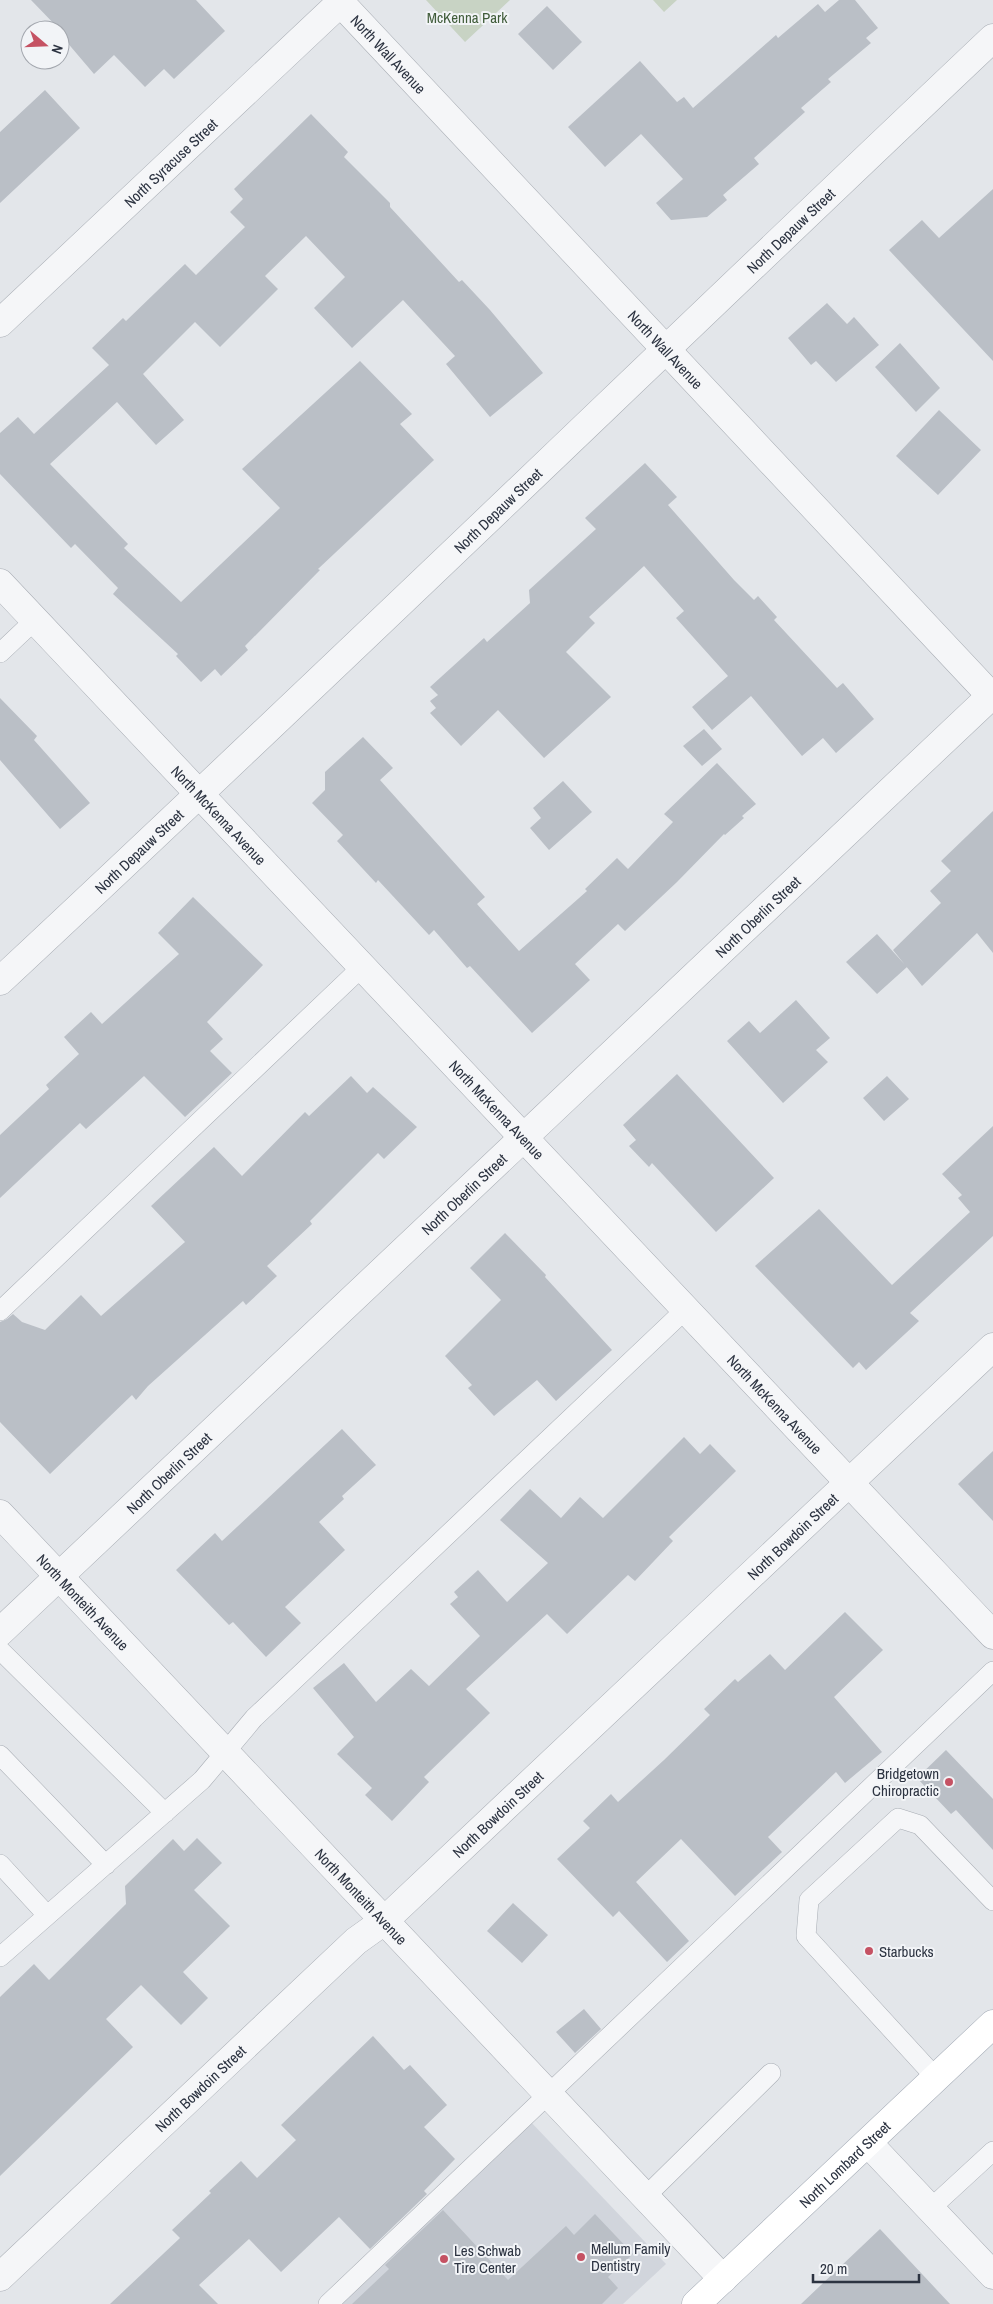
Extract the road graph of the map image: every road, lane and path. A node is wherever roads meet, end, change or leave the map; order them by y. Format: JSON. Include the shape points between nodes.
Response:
{"nodes":[{"id":1,"x":339,"y":2,"type":"edge"},
{"id":2,"x":993,"y":38,"type":"edge"},
{"id":3,"x":0,"y":323,"type":"edge"},
{"id":4,"x":664,"y":349,"type":"junction"},
{"id":5,"x":0,"y":583,"type":"edge"},
{"id":6,"x":35,"y":620,"type":"junction"},
{"id":7,"x":0,"y":653,"type":"edge"},
{"id":8,"x":992,"y":696,"type":"edge"},
{"id":9,"x":200,"y":795,"type":"junction"},
{"id":10,"x":362,"y":967,"type":"junction"},
{"id":11,"x":0,"y":981,"type":"edge"},
{"id":12,"x":523,"y":1137,"type":"junction"},
{"id":13,"x":686,"y":1309,"type":"junction"},
{"id":14,"x":0,"y":1311,"type":"edge"},
{"id":15,"x":993,"y":1347,"type":"edge"},
{"id":16,"x":849,"y":1482,"type":"junction"},
{"id":17,"x":0,"y":1514,"type":"edge"},
{"id":18,"x":60,"y":1577,"type":"junction"},
{"id":19,"x":0,"y":1632,"type":"edge"},
{"id":20,"x":993,"y":1635,"type":"edge"},
{"id":21,"x":0,"y":1650,"type":"edge"},
{"id":22,"x":993,"y":1671,"type":"edge"},
{"id":23,"x":225,"y":1752,"type":"junction"},
{"id":24,"x":0,"y":1755,"type":"edge"},
{"id":25,"x":165,"y":1813,"type":"junction"},
{"id":26,"x":0,"y":1864,"type":"edge"},
{"id":27,"x":106,"y":1865,"type":"junction"},
{"id":28,"x":993,"y":1901,"type":"edge"},
{"id":29,"x":47,"y":1915,"type":"junction"},
{"id":30,"x":384,"y":1920,"type":"junction"},
{"id":31,"x":0,"y":1957,"type":"edge"},
{"id":32,"x":993,"y":2024,"type":"edge"},
{"id":33,"x":771,"y":2073,"type":"dead end"},
{"id":34,"x":936,"y":2078,"type":"junction"},
{"id":35,"x":548,"y":2094,"type":"junction"},
{"id":36,"x":868,"y":2142,"type":"junction"},
{"id":37,"x":993,"y":2151,"type":"edge"},
{"id":38,"x":645,"y":2197,"type":"junction"},
{"id":39,"x":930,"y":2209,"type":"junction"},
{"id":40,"x":993,"y":2275,"type":"edge"},
{"id":41,"x":0,"y":2277,"type":"edge"},
{"id":42,"x":723,"y":2279,"type":"junction"},
{"id":43,"x":328,"y":2304,"type":"edge"},
{"id":44,"x":696,"y":2304,"type":"edge"}],
"edges":[{"from":1,"to":3,"type":"street","name":"North Syracuse Street"},
{"from":1,"to":4,"type":"street","name":"North Wall Avenue"},
{"from":2,"to":4,"type":"street","name":"North Depauw Street"},
{"from":4,"to":8,"type":"street","name":"North Wall Avenue"},
{"from":4,"to":9,"type":"street","name":"North Depauw Street"},
{"from":5,"to":6,"type":"street","name":"North McKenna Avenue"},
{"from":6,"to":7,"type":"lane"},
{"from":6,"to":9,"type":"street","name":"North McKenna Avenue"},
{"from":8,"to":12,"type":"street","name":"North Oberlin Street"},
{"from":9,"to":10,"type":"street","name":"North McKenna Avenue"},
{"from":9,"to":11,"type":"street","name":"North Depauw Street"},
{"from":10,"to":12,"type":"street","name":"North McKenna Avenue"},
{"from":10,"to":14,"type":"lane"},
{"from":12,"to":13,"type":"street","name":"North McKenna Avenue"},
{"from":12,"to":18,"type":"street","name":"North Oberlin Street"},
{"from":13,"to":16,"type":"street","name":"North McKenna Avenue"},
{"from":13,"to":23,"type":"lane","via":[[262,1711]]},
{"from":15,"to":16,"type":"street","name":"North Bowdoin Street"},
{"from":16,"to":20,"type":"street","name":"North McKenna Avenue"},
{"from":16,"to":30,"type":"street","name":"North Bowdoin Street"},
{"from":17,"to":18,"type":"street","name":"North Monteith Avenue"},
{"from":18,"to":19,"type":"street","name":"North Oberlin Street"},
{"from":18,"to":23,"type":"street","name":"North Monteith Avenue"},
{"from":21,"to":25,"type":"lane"},
{"from":22,"to":35,"type":"lane"},
{"from":23,"to":25,"type":"lane","via":[[202,1780]]},
{"from":23,"to":30,"type":"street","name":"North Monteith Avenue"},
{"from":24,"to":27,"type":"lane"},
{"from":25,"to":27,"type":"lane"},
{"from":26,"to":29,"type":"lane"},
{"from":27,"to":29,"type":"lane"},
{"from":28,"to":34,"type":"lane","via":[[920,1825],[898,1818],[809,1900],[806,1936]]},
{"from":29,"to":31,"type":"lane"},
{"from":30,"to":35,"type":"street","name":"North Monteith Avenue"},
{"from":30,"to":41,"type":"street","name":"North Bowdoin Street","via":[[356,1941]]},
{"from":32,"to":34,"type":"main road","name":"North Lombard Street"},
{"from":33,"to":38,"type":"lane"},
{"from":34,"to":36,"type":"main road","name":"North Lombard Street"},
{"from":35,"to":38,"type":"street","name":"North Monteith Avenue"},
{"from":35,"to":43,"type":"lane"},
{"from":36,"to":39,"type":"street"},
{"from":36,"to":42,"type":"main road","name":"North Lombard Street"},
{"from":37,"to":39,"type":"lane"},
{"from":38,"to":42,"type":"street","name":"North Monteith Avenue"},
{"from":39,"to":40,"type":"street"},
{"from":42,"to":44,"type":"main road","name":"North Lombard Street"}]}
